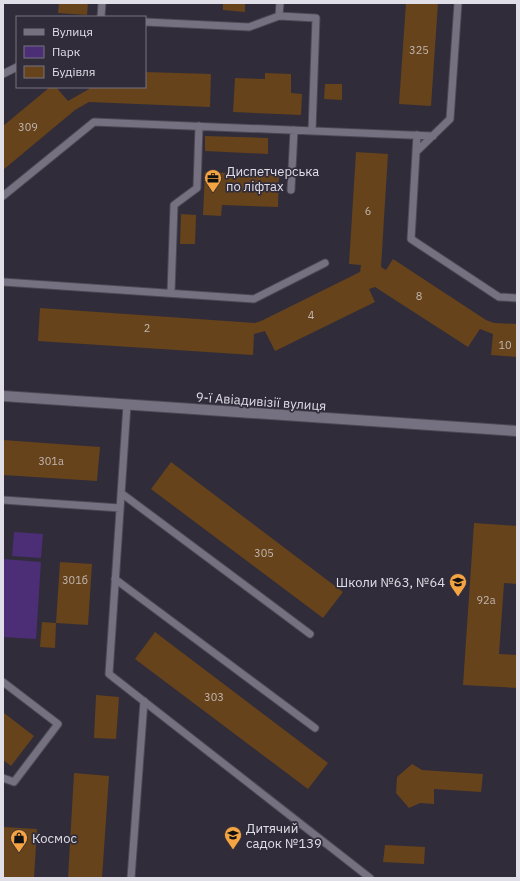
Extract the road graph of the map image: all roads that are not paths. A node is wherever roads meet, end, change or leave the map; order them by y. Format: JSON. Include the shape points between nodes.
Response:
{"nodes":[{"id":1,"x":102,"y":3,"type":"edge"},
{"id":2,"x":280,"y":3,"type":"edge"},
{"id":3,"x":458,"y":3,"type":"edge"},
{"id":4,"x":101,"y":16,"type":"edge"},
{"id":5,"x":279,"y":16,"type":"junction"},
{"id":6,"x":146,"y":22,"type":"edge"},
{"id":7,"x":16,"y":68,"type":"edge"},
{"id":8,"x":3,"y":74,"type":"edge"},
{"id":9,"x":199,"y":126,"type":"junction"},
{"id":10,"x":294,"y":130,"type":"junction"},
{"id":11,"x":312,"y":130,"type":"junction"},
{"id":12,"x":417,"y":135,"type":"junction"},
{"id":13,"x":433,"y":136,"type":"junction"},
{"id":14,"x":416,"y":152,"type":"junction"},
{"id":15,"x":291,"y":190,"type":"dead end"},
{"id":16,"x":3,"y":196,"type":"edge"},
{"id":17,"x":325,"y":263,"type":"dead end"},
{"id":18,"x":3,"y":282,"type":"edge"},
{"id":19,"x":171,"y":293,"type":"junction"},
{"id":20,"x":517,"y":298,"type":"edge"},
{"id":21,"x":3,"y":396,"type":"edge"},
{"id":22,"x":127,"y":405,"type":"junction"},
{"id":23,"x":517,"y":431,"type":"edge"},
{"id":24,"x":121,"y":493,"type":"junction"},
{"id":25,"x":3,"y":500,"type":"edge"},
{"id":26,"x":120,"y":508,"type":"junction"},
{"id":27,"x":115,"y":579,"type":"junction"},
{"id":28,"x":310,"y":634,"type":"dead end"},
{"id":29,"x":3,"y":682,"type":"edge"},
{"id":30,"x":144,"y":701,"type":"junction"},
{"id":31,"x":315,"y":728,"type":"dead end"},
{"id":32,"x":3,"y":778,"type":"edge"},
{"id":33,"x":132,"y":878,"type":"edge"},
{"id":34,"x":370,"y":878,"type":"edge"}],
"edges":[{"from":1,"to":4,"type":"lane"},
{"from":2,"to":5,"type":"lane"},
{"from":3,"to":13,"type":"lane","via":[[450,119]]},
{"from":5,"to":6,"type":"lane","via":[[249,27]]},
{"from":5,"to":11,"type":"lane","via":[[316,18]]},
{"from":7,"to":8,"type":"lane"},
{"from":9,"to":10,"type":"lane"},
{"from":9,"to":16,"type":"lane","via":[[94,122]]},
{"from":9,"to":19,"type":"lane","via":[[196,188],[174,205]]},
{"from":10,"to":11,"type":"lane"},
{"from":10,"to":15,"type":"lane"},
{"from":11,"to":12,"type":"lane"},
{"from":12,"to":13,"type":"lane"},
{"from":12,"to":14,"type":"lane"},
{"from":13,"to":14,"type":"lane"},
{"from":14,"to":20,"type":"lane","via":[[411,239],[499,297]]},
{"from":17,"to":19,"type":"lane","via":[[254,299]]},
{"from":18,"to":19,"type":"lane"},
{"from":21,"to":22,"type":"street","name":"9-ї Авіадивізії вулиця"},
{"from":22,"to":23,"type":"street","name":"9-ї Авіадивізії вулиця"},
{"from":22,"to":24,"type":"lane"},
{"from":24,"to":26,"type":"lane"},
{"from":24,"to":28,"type":"lane"},
{"from":25,"to":26,"type":"lane"},
{"from":26,"to":27,"type":"lane"},
{"from":27,"to":30,"type":"lane","via":[[109,674]]},
{"from":27,"to":31,"type":"lane"},
{"from":29,"to":32,"type":"lane","via":[[58,724],[14,782]]},
{"from":30,"to":33,"type":"lane"},
{"from":30,"to":34,"type":"lane"}]}
